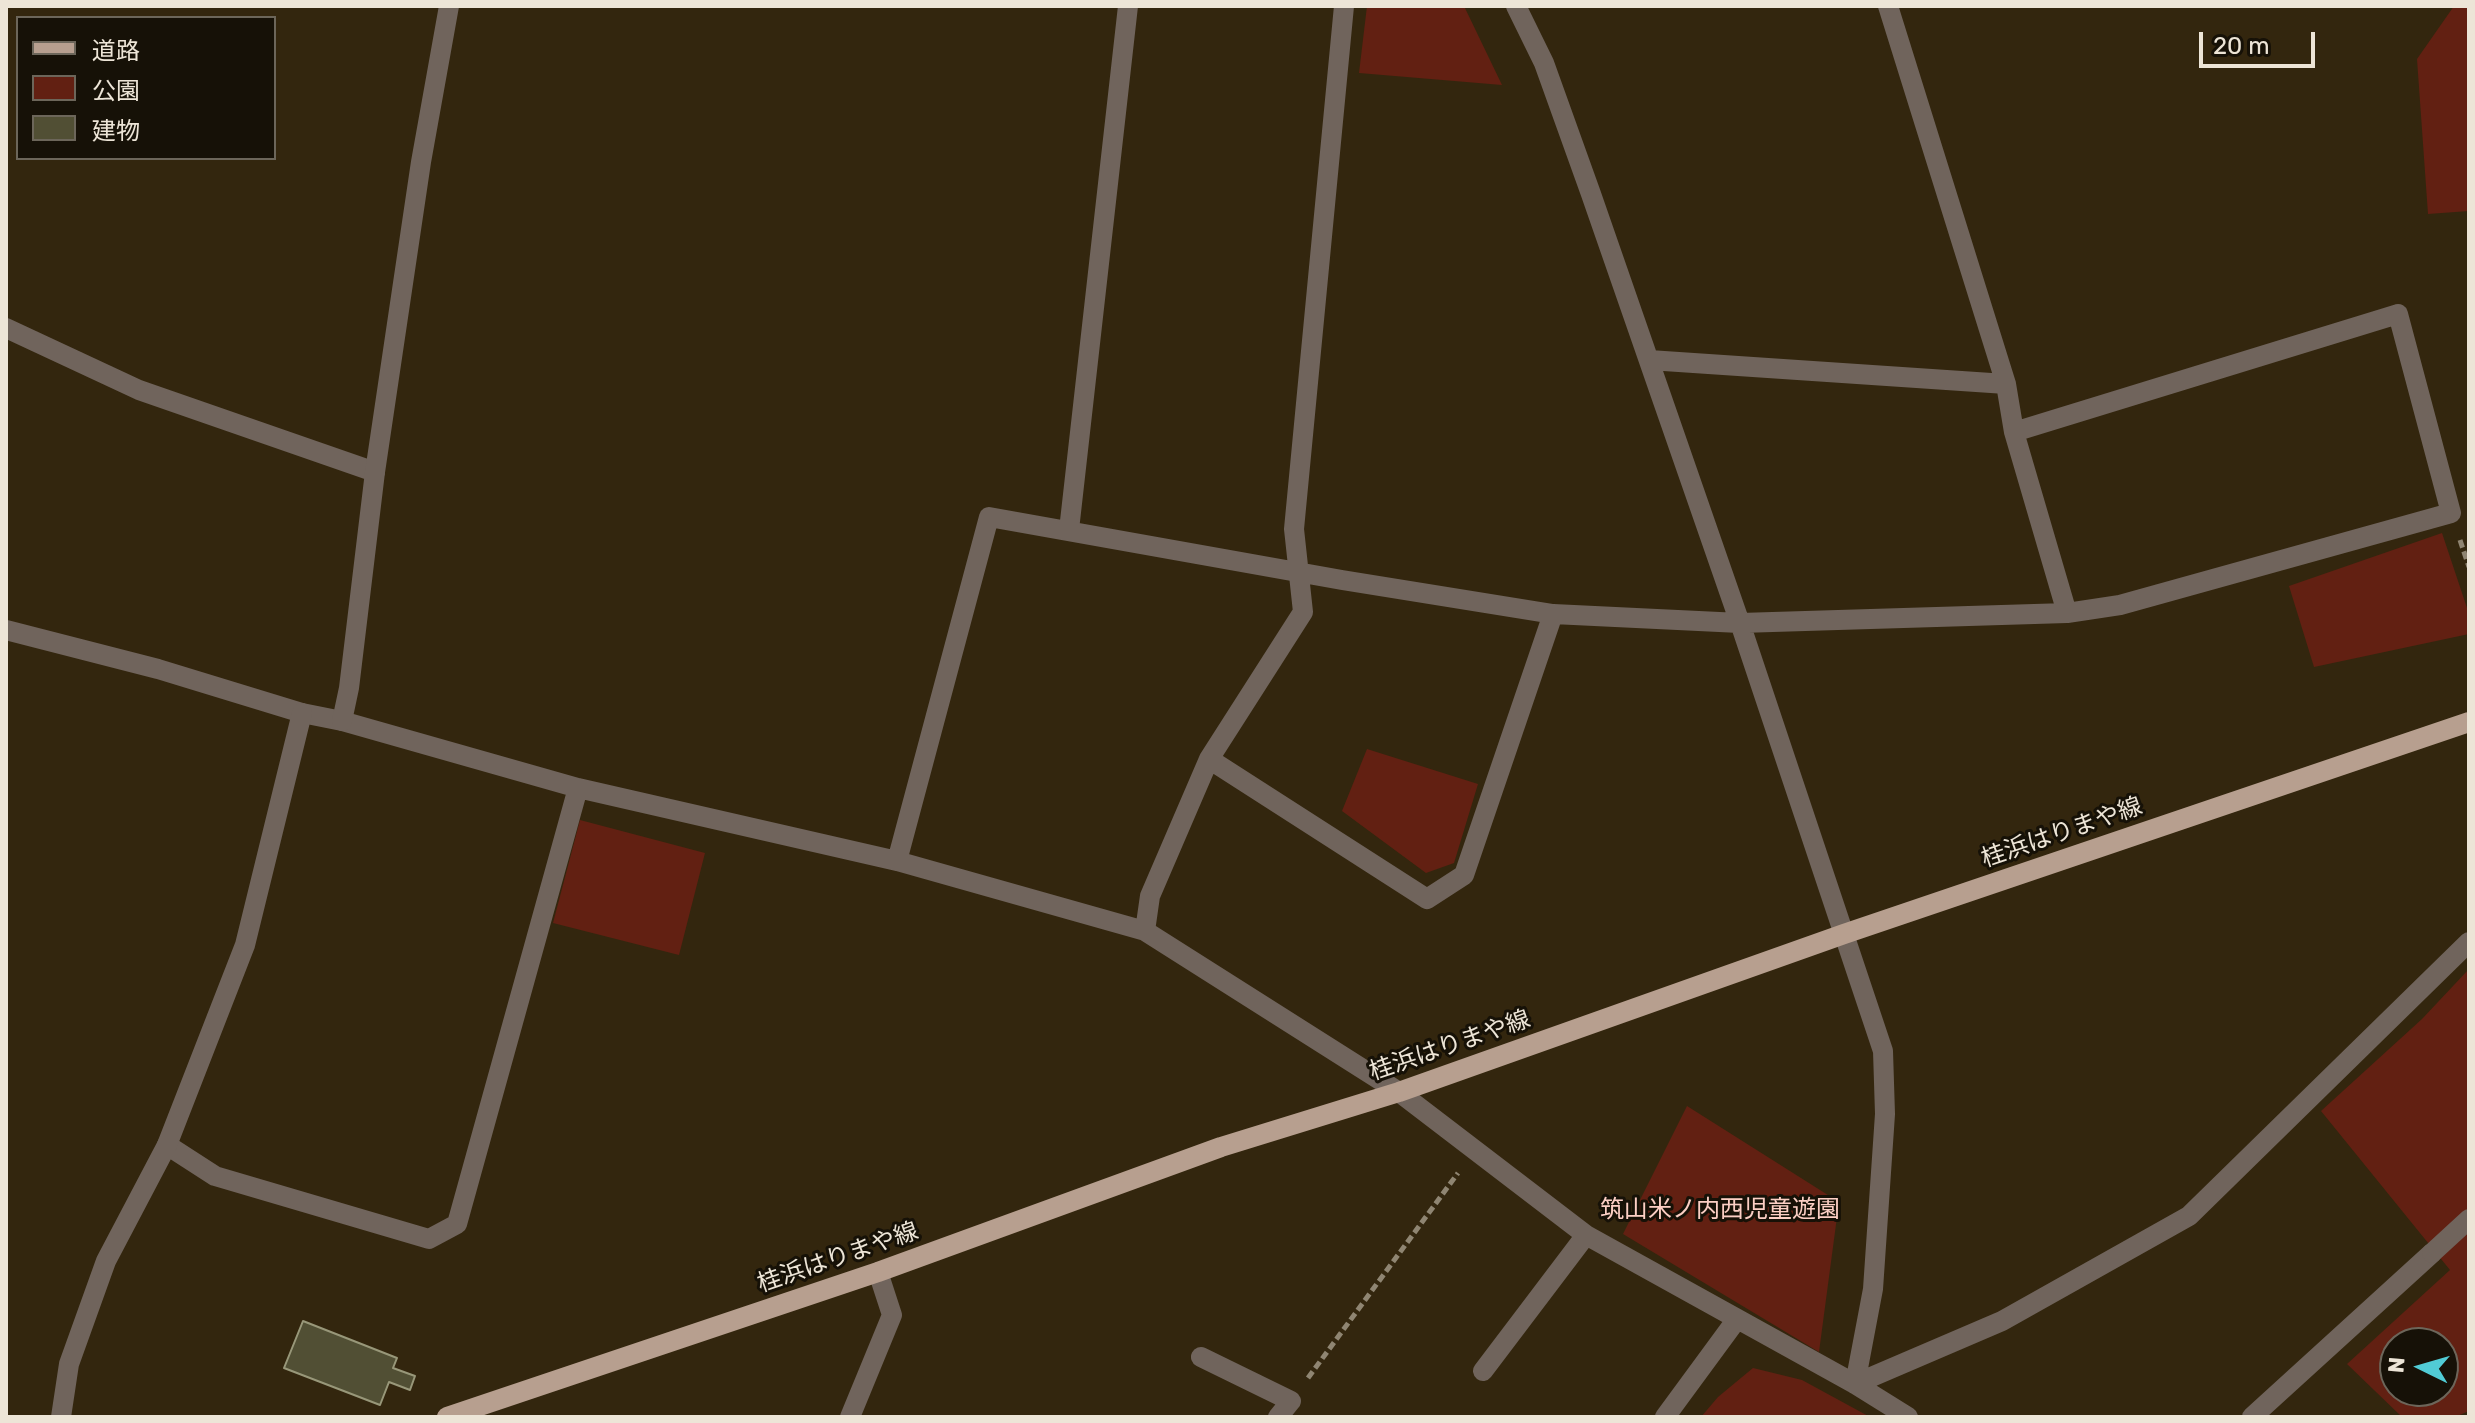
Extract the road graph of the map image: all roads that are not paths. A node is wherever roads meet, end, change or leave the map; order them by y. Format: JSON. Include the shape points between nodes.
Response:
{"nodes":[{"id":1,"x":449,"y":6,"type":"edge"},
{"id":2,"x":1128,"y":6,"type":"edge"},
{"id":3,"x":1344,"y":6,"type":"edge"},
{"id":4,"x":1516,"y":6,"type":"edge"},
{"id":5,"x":1888,"y":6,"type":"edge"},
{"id":6,"x":6,"y":328,"type":"edge"},
{"id":7,"x":1649,"y":360,"type":"junction"},
{"id":8,"x":2006,"y":384,"type":"junction"},
{"id":9,"x":2014,"y":432,"type":"junction"},
{"id":10,"x":375,"y":472,"type":"junction"},
{"id":11,"x":1069,"y":530,"type":"junction"},
{"id":12,"x":1300,"y":571,"type":"junction"},
{"id":13,"x":2067,"y":613,"type":"junction"},
{"id":14,"x":1553,"y":614,"type":"junction"},
{"id":15,"x":1740,"y":623,"type":"junction"},
{"id":16,"x":6,"y":630,"type":"edge"},
{"id":17,"x":302,"y":713,"type":"junction"},
{"id":18,"x":342,"y":721,"type":"junction"},
{"id":19,"x":2469,"y":722,"type":"edge"},
{"id":20,"x":1209,"y":759,"type":"junction"},
{"id":21,"x":578,"y":788,"type":"junction"},
{"id":22,"x":897,"y":861,"type":"junction"},
{"id":23,"x":1145,"y":931,"type":"junction"},
{"id":24,"x":1844,"y":934,"type":"junction"},
{"id":25,"x":2469,"y":942,"type":"edge"},
{"id":26,"x":1399,"y":1092,"type":"junction"},
{"id":27,"x":167,"y":1145,"type":"junction"},
{"id":28,"x":2469,"y":1219,"type":"edge"},
{"id":29,"x":1586,"y":1235,"type":"junction"},
{"id":30,"x":878,"y":1272,"type":"junction"},
{"id":31,"x":1737,"y":1319,"type":"junction"},
{"id":32,"x":1201,"y":1357,"type":"dead end"},
{"id":33,"x":1483,"y":1371,"type":"dead end"},
{"id":34,"x":1855,"y":1384,"type":"junction"},
{"id":35,"x":1284,"y":1409,"type":"edge"},
{"id":36,"x":61,"y":1417,"type":"edge"},
{"id":37,"x":447,"y":1417,"type":"edge"},
{"id":38,"x":850,"y":1417,"type":"edge"},
{"id":39,"x":1665,"y":1417,"type":"edge"},
{"id":40,"x":1908,"y":1417,"type":"edge"},
{"id":41,"x":2252,"y":1417,"type":"edge"}],
"edges":[{"from":1,"to":10,"type":"street"},
{"from":2,"to":11,"type":"street"},
{"from":3,"to":12,"type":"street","via":[[1294,529]]},
{"from":4,"to":7,"type":"street","via":[[1544,63]]},
{"from":5,"to":8,"type":"street"},
{"from":6,"to":10,"type":"street","via":[[139,390]]},
{"from":7,"to":8,"type":"street"},
{"from":7,"to":15,"type":"street"},
{"from":8,"to":9,"type":"street"},
{"from":9,"to":13,"type":"street"},
{"from":9,"to":13,"type":"street","via":[[2398,314],[2451,513],[2120,605]]},
{"from":10,"to":18,"type":"street"},
{"from":11,"to":12,"type":"street"},
{"from":11,"to":22,"type":"street","via":[[989,517]]},
{"from":12,"to":14,"type":"street"},
{"from":12,"to":20,"type":"street","via":[[1303,612]]},
{"from":13,"to":15,"type":"street"},
{"from":14,"to":15,"type":"street"},
{"from":14,"to":20,"type":"street","via":[[1464,875],[1427,899]]},
{"from":15,"to":24,"type":"street"},
{"from":16,"to":17,"type":"street"},
{"from":17,"to":18,"type":"street"},
{"from":17,"to":27,"type":"street","via":[[245,945]]},
{"from":18,"to":21,"type":"street"},
{"from":19,"to":24,"type":"main road","name":"桂浜はりまや線"},
{"from":20,"to":23,"type":"street","via":[[1150,896]]},
{"from":21,"to":22,"type":"street"},
{"from":21,"to":27,"type":"street","via":[[457,1224],[429,1239],[215,1176]]},
{"from":22,"to":23,"type":"street"},
{"from":23,"to":26,"type":"street"},
{"from":24,"to":26,"type":"main road","name":"桂浜はりまや線"},
{"from":24,"to":34,"type":"street","via":[[1883,1051],[1885,1114],[1873,1289]]},
{"from":25,"to":34,"type":"street","via":[[2189,1216],[2002,1321]]},
{"from":26,"to":29,"type":"street"},
{"from":26,"to":30,"type":"main road","name":"桂浜はりまや線","via":[[1221,1147]]},
{"from":27,"to":36,"type":"street","via":[[106,1261],[69,1364]]},
{"from":28,"to":41,"type":"street"},
{"from":29,"to":31,"type":"street"},
{"from":29,"to":33,"type":"street"},
{"from":30,"to":37,"type":"main road","name":"桂浜はりまや線"},
{"from":30,"to":38,"type":"street","via":[[892,1315]]},
{"from":31,"to":34,"type":"street"},
{"from":31,"to":39,"type":"street"},
{"from":32,"to":35,"type":"street"},
{"from":34,"to":40,"type":"street"}]}
